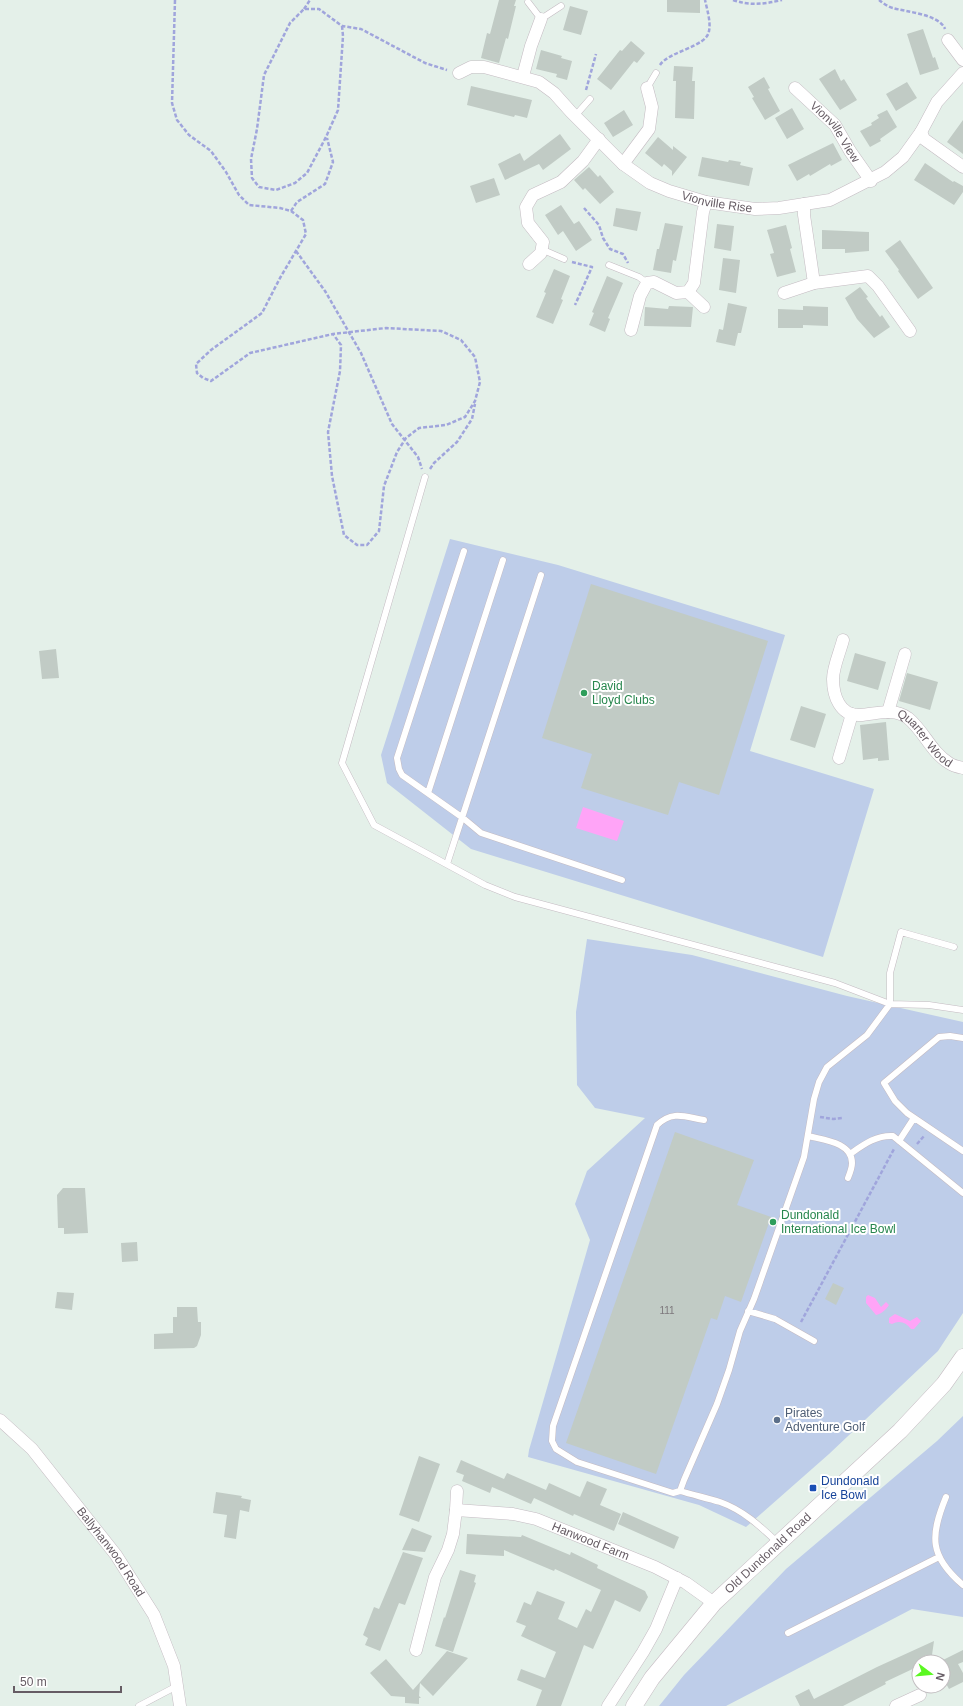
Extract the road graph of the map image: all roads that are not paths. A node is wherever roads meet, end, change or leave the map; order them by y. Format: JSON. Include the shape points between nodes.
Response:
{"nodes":[{"id":1,"x":528,"y":2,"type":"dead end"},
{"id":2,"x":561,"y":6,"type":"dead end"},
{"id":3,"x":542,"y":19,"type":"junction"},
{"id":4,"x":948,"y":40,"type":"road end"},
{"id":5,"x":963,"y":60,"type":"edge"},
{"id":6,"x":459,"y":73,"type":"road end"},
{"id":7,"x":656,"y":73,"type":"road end"},
{"id":8,"x":963,"y":73,"type":"edge"},
{"id":9,"x":523,"y":76,"type":"junction"},
{"id":10,"x":647,"y":88,"type":"joint"},
{"id":11,"x":795,"y":88,"type":"dead end"},
{"id":12,"x":589,"y":100,"type":"road end"},
{"id":13,"x":575,"y":116,"type":"junction"},
{"id":14,"x":921,"y":132,"type":"junction"},
{"id":15,"x":599,"y":139,"type":"junction"},
{"id":16,"x":623,"y":164,"type":"junction"},
{"id":17,"x":963,"y":166,"type":"edge"},
{"id":18,"x":871,"y":181,"type":"junction"},
{"id":19,"x":706,"y":202,"type":"junction"},
{"id":20,"x":804,"y":204,"type":"junction"},
{"id":21,"x":542,"y":249,"type":"junction"},
{"id":22,"x":564,"y":259,"type":"road end"},
{"id":23,"x":529,"y":264,"type":"dead end"},
{"id":24,"x":609,"y":265,"type":"dead end"},
{"id":25,"x":647,"y":283,"type":"junction"},
{"id":26,"x":814,"y":283,"type":"junction"},
{"id":27,"x":688,"y":292,"type":"junction"},
{"id":28,"x":784,"y":293,"type":"dead end"},
{"id":29,"x":704,"y":307,"type":"dead end"},
{"id":30,"x":631,"y":330,"type":"dead end"},
{"id":31,"x":910,"y":332,"type":"dead end"},
{"id":32,"x":425,"y":477,"type":"road end"},
{"id":33,"x":464,"y":551,"type":"dead end"},
{"id":34,"x":503,"y":560,"type":"dead end"},
{"id":35,"x":541,"y":575,"type":"dead end"},
{"id":36,"x":843,"y":640,"type":"dead end"},
{"id":37,"x":905,"y":654,"type":"dead end"},
{"id":38,"x":888,"y":712,"type":"junction"},
{"id":39,"x":852,"y":714,"type":"junction"},
{"id":40,"x":839,"y":758,"type":"dead end"},
{"id":41,"x":962,"y":764,"type":"edge"},
{"id":42,"x":428,"y":793,"type":"junction"},
{"id":43,"x":463,"y":818,"type":"junction"},
{"id":44,"x":448,"y":864,"type":"junction"},
{"id":45,"x":622,"y":880,"type":"dead end"},
{"id":46,"x":954,"y":947,"type":"dead end"},
{"id":47,"x":890,"y":1004,"type":"junction"},
{"id":48,"x":963,"y":1010,"type":"edge"},
{"id":49,"x":963,"y":1038,"type":"edge"},
{"id":50,"x":914,"y":1118,"type":"junction"},
{"id":51,"x":704,"y":1120,"type":"dead end"},
{"id":52,"x":808,"y":1136,"type":"junction"},
{"id":53,"x":899,"y":1141,"type":"junction"},
{"id":54,"x":963,"y":1151,"type":"edge"},
{"id":55,"x":850,"y":1154,"type":"junction"},
{"id":56,"x":848,"y":1178,"type":"dead end"},
{"id":57,"x":963,"y":1193,"type":"edge"},
{"id":58,"x":748,"y":1311,"type":"junction"},
{"id":59,"x":814,"y":1341,"type":"dead end"},
{"id":60,"x":963,"y":1358,"type":"edge"},
{"id":61,"x":0,"y":1420,"type":"edge"},
{"id":62,"x":456,"y":1491,"type":"dead end"},
{"id":63,"x":680,"y":1492,"type":"junction"},
{"id":64,"x":946,"y":1497,"type":"dead end"},
{"id":65,"x":456,"y":1510,"type":"junction"},
{"id":66,"x":778,"y":1543,"type":"junction"},
{"id":67,"x":939,"y":1557,"type":"junction"},
{"id":68,"x":677,"y":1578,"type":"junction"},
{"id":69,"x":963,"y":1585,"type":"edge"},
{"id":70,"x":714,"y":1603,"type":"junction"},
{"id":71,"x":788,"y":1632,"type":"dead end"},
{"id":72,"x":416,"y":1650,"type":"dead end"},
{"id":73,"x":177,"y":1686,"type":"junction"},
{"id":74,"x":920,"y":1695,"type":"dead end"},
{"id":75,"x":138,"y":1706,"type":"edge"},
{"id":76,"x":180,"y":1706,"type":"edge"},
{"id":77,"x":608,"y":1706,"type":"edge"},
{"id":78,"x":634,"y":1706,"type":"edge"},
{"id":79,"x":896,"y":1706,"type":"edge"}],
"edges":[{"from":1,"to":3,"type":"lane"},
{"from":2,"to":3,"type":"lane"},
{"from":3,"to":9,"type":"street"},
{"from":4,"to":5,"type":"street"},
{"from":6,"to":9,"type":"street","name":"Vionville Rise","via":[[471,67],[484,67]]},
{"from":7,"to":10,"type":"lane"},
{"from":8,"to":14,"type":"street","name":"Vionville Rise","via":[[937,102]]},
{"from":9,"to":13,"type":"street","name":"Vionville Rise","via":[[539,82],[554,92]]},
{"from":10,"to":16,"type":"street","via":[[652,107],[649,129]]},
{"from":11,"to":18,"type":"street","name":"Vionville View","via":[[835,125]]},
{"from":12,"to":13,"type":"lane"},
{"from":13,"to":15,"type":"street","name":"Vionville Rise"},
{"from":14,"to":17,"type":"street","via":[[924,139]]},
{"from":14,"to":18,"type":"street","name":"Vionville Rise","via":[[902,157]]},
{"from":15,"to":16,"type":"street","name":"Vionville Rise"},
{"from":15,"to":21,"type":"street","via":[[583,162],[561,182],[533,195],[526,207],[528,223],[543,242]]},
{"from":16,"to":19,"type":"street","name":"Vionville Rise","via":[[669,191]]},
{"from":18,"to":20,"type":"street","name":"Vionville Rise","via":[[830,200]]},
{"from":19,"to":20,"type":"street","name":"Vionville Rise","via":[[755,209]]},
{"from":19,"to":27,"type":"street","via":[[694,283]]},
{"from":20,"to":26,"type":"street"},
{"from":21,"to":22,"type":"lane"},
{"from":21,"to":23,"type":"street"},
{"from":24,"to":25,"type":"lane"},
{"from":25,"to":27,"type":"street","via":[[654,282],[676,293]]},
{"from":25,"to":30,"type":"street","via":[[640,296]]},
{"from":26,"to":28,"type":"street"},
{"from":26,"to":31,"type":"street","via":[[868,276]]},
{"from":27,"to":29,"type":"street"},
{"from":32,"to":44,"type":"lane","via":[[342,763],[374,825]]},
{"from":33,"to":42,"type":"lane","via":[[397,758],[402,775]]},
{"from":34,"to":42,"type":"lane"},
{"from":35,"to":43,"type":"lane"},
{"from":36,"to":39,"type":"street","via":[[833,678],[835,697],[841,708]]},
{"from":37,"to":38,"type":"street","name":"Quarter Wood"},
{"from":38,"to":39,"type":"street","name":"Quarter Wood"},
{"from":38,"to":41,"type":"street","name":"Quarter Wood","via":[[899,712],[908,719],[949,763]]},
{"from":39,"to":40,"type":"street"},
{"from":42,"to":43,"type":"lane"},
{"from":43,"to":44,"type":"lane"},
{"from":43,"to":45,"type":"lane","via":[[481,833]]},
{"from":44,"to":47,"type":"lane","via":[[485,885],[514,897],[835,983]]},
{"from":46,"to":47,"type":"lane","via":[[902,932],[890,973]]},
{"from":47,"to":48,"type":"lane","via":[[929,1005]]},
{"from":47,"to":52,"type":"lane","via":[[867,1035],[827,1067],[819,1082]]},
{"from":49,"to":50,"type":"lane","via":[[939,1037],[884,1083],[895,1101]]},
{"from":50,"to":53,"type":"lane"},
{"from":50,"to":54,"type":"lane"},
{"from":51,"to":63,"type":"lane","via":[[674,1115],[665,1117],[657,1125],[553,1426],[552,1441],[556,1449],[577,1462],[673,1493]]},
{"from":52,"to":55,"type":"lane","via":[[842,1146]]},
{"from":52,"to":58,"type":"lane","via":[[804,1157]]},
{"from":53,"to":55,"type":"lane","via":[[893,1136],[884,1136]]},
{"from":53,"to":57,"type":"lane"},
{"from":55,"to":56,"type":"lane","via":[[852,1163]]},
{"from":58,"to":59,"type":"lane","via":[[775,1319]]},
{"from":58,"to":63,"type":"lane","via":[[717,1404]]},
{"from":60,"to":66,"type":"street","name":"Old Dundonald Road","via":[[944,1384],[900,1431]]},
{"from":61,"to":73,"type":"street","name":"Ballyhanwood Road","via":[[32,1449],[116,1555],[154,1615],[174,1666]]},
{"from":62,"to":65,"type":"street"},
{"from":63,"to":66,"type":"lane","via":[[719,1502],[739,1511],[757,1523]]},
{"from":64,"to":67,"type":"lane","via":[[936,1531]]},
{"from":65,"to":68,"type":"street","name":"Hanwood Farm","via":[[513,1514],[536,1519]]},
{"from":65,"to":72,"type":"street","via":[[450,1545],[435,1577]]},
{"from":66,"to":70,"type":"street","name":"Old Dundonald Road"},
{"from":67,"to":69,"type":"lane","via":[[949,1573]]},
{"from":67,"to":71,"type":"lane"},
{"from":68,"to":70,"type":"street","name":"Hanwood Farm"},
{"from":68,"to":77,"type":"street","via":[[644,1652]]},
{"from":70,"to":78,"type":"street","name":"Old Dundonald Road","via":[[657,1673]]},
{"from":73,"to":75,"type":"lane"},
{"from":73,"to":76,"type":"street","name":"Ballyhanwood Road"},
{"from":74,"to":79,"type":"street"}]}
